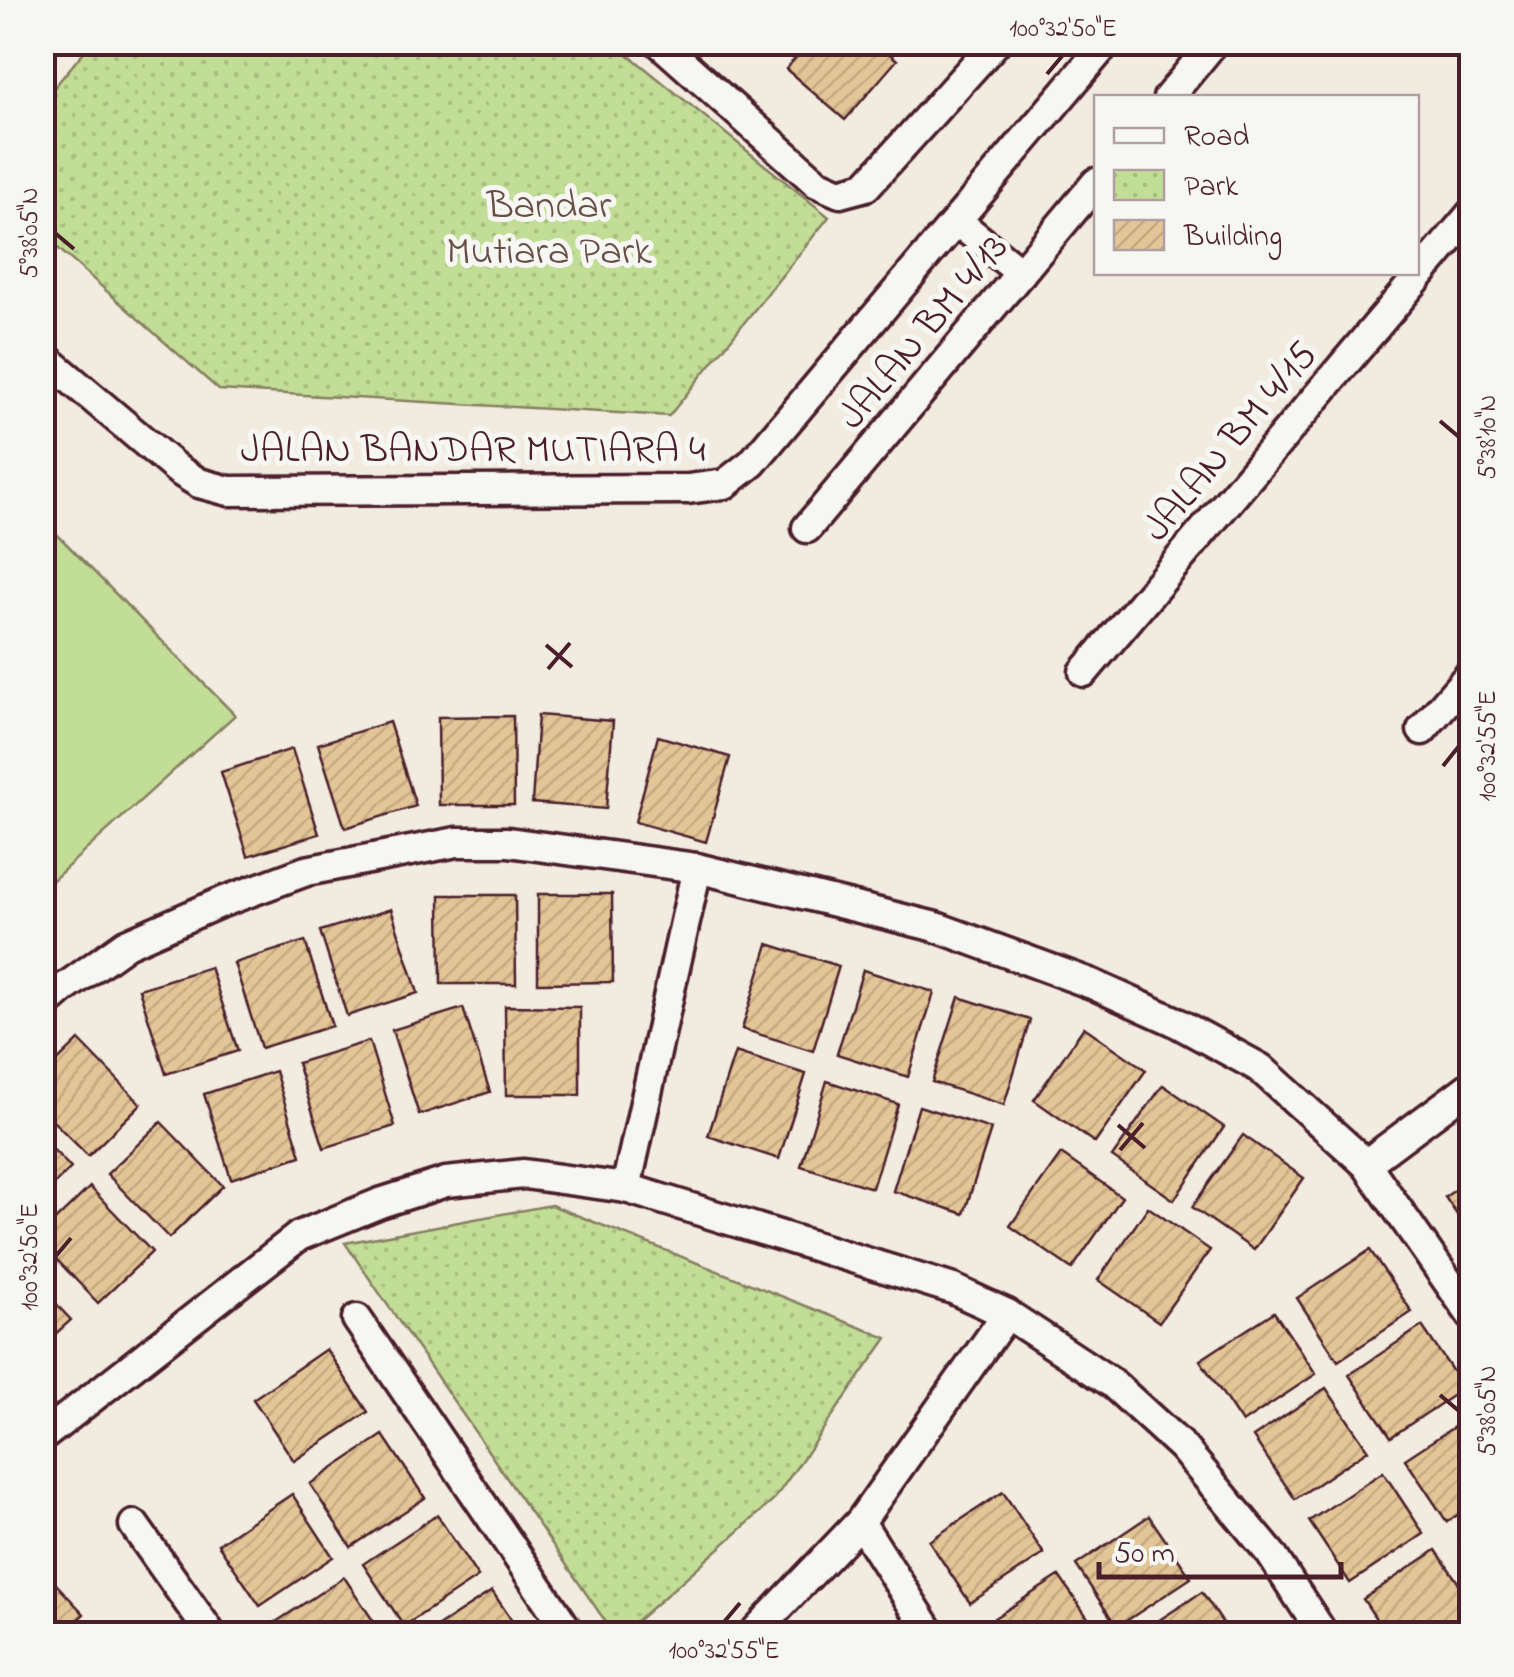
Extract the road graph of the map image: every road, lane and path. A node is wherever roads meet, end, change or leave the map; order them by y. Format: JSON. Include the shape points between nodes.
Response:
{"nodes":[{"id":1,"x":659,"y":42,"type":"edge"},
{"id":2,"x":996,"y":42,"type":"edge"},
{"id":3,"x":1108,"y":42,"type":"edge"},
{"id":4,"x":1214,"y":42,"type":"edge"},
{"id":5,"x":1170,"y":95,"type":"edge"},
{"id":6,"x":1094,"y":185,"type":"edge"},
{"id":7,"x":1472,"y":213,"type":"edge"},
{"id":8,"x":958,"y":222,"type":"junction"},
{"id":9,"x":1021,"y":273,"type":"junction"},
{"id":10,"x":42,"y":355,"type":"edge"},
{"id":11,"x":807,"y":528,"type":"dead end"},
{"id":12,"x":1084,"y":672,"type":"dead end"},
{"id":13,"x":1472,"y":672,"type":"edge"},
{"id":14,"x":1422,"y":730,"type":"dead end"},
{"id":15,"x":698,"y":868,"type":"junction"},
{"id":16,"x":42,"y":1007,"type":"edge"},
{"id":17,"x":1472,"y":1085,"type":"edge"},
{"id":18,"x":1366,"y":1164,"type":"junction"},
{"id":19,"x":626,"y":1188,"type":"junction"},
{"id":20,"x":1007,"y":1314,"type":"junction"},
{"id":21,"x":1472,"y":1316,"type":"edge"},
{"id":22,"x":357,"y":1319,"type":"dead end"},
{"id":23,"x":42,"y":1437,"type":"edge"},
{"id":24,"x":860,"y":1522,"type":"junction"},
{"id":25,"x":134,"y":1525,"type":"dead end"},
{"id":26,"x":211,"y":1634,"type":"edge"},
{"id":27,"x":570,"y":1634,"type":"edge"},
{"id":28,"x":753,"y":1634,"type":"edge"},
{"id":29,"x":932,"y":1634,"type":"edge"},
{"id":30,"x":1323,"y":1634,"type":"edge"}],
"edges":[{"from":1,"to":2,"type":"street","via":[[817,182],[840,193],[866,186]]},
{"from":3,"to":8,"type":"street","name":"JALAN BANDAR MUTIARA 4"},
{"from":4,"to":5,"type":"street"},
{"from":6,"to":9,"type":"street","name":"JALAN BM 4/13"},
{"from":7,"to":12,"type":"street","name":"JALAN BM 4/15"},
{"from":8,"to":9,"type":"street"},
{"from":8,"to":10,"type":"street","name":"JALAN BANDAR MUTIARA 4","via":[[752,462],[725,484],[229,491],[178,470]]},
{"from":9,"to":11,"type":"street","name":"JALAN BM 4/13"},
{"from":13,"to":14,"type":"street"},
{"from":15,"to":16,"type":"street","via":[[508,842],[456,842],[306,872],[126,944]]},
{"from":15,"to":18,"type":"street","via":[[936,927],[1092,984],[1260,1068]]},
{"from":15,"to":19,"type":"street"},
{"from":17,"to":18,"type":"street"},
{"from":18,"to":21,"type":"street"},
{"from":19,"to":20,"type":"street","via":[[954,1290]]},
{"from":19,"to":23,"type":"street","via":[[524,1174],[446,1182],[298,1236]]},
{"from":20,"to":24,"type":"street"},
{"from":20,"to":30,"type":"street","via":[[1112,1383],[1182,1448],[1271,1554]]},
{"from":22,"to":27,"type":"street"},
{"from":24,"to":28,"type":"street"},
{"from":24,"to":29,"type":"street"},
{"from":25,"to":26,"type":"street"}]}
